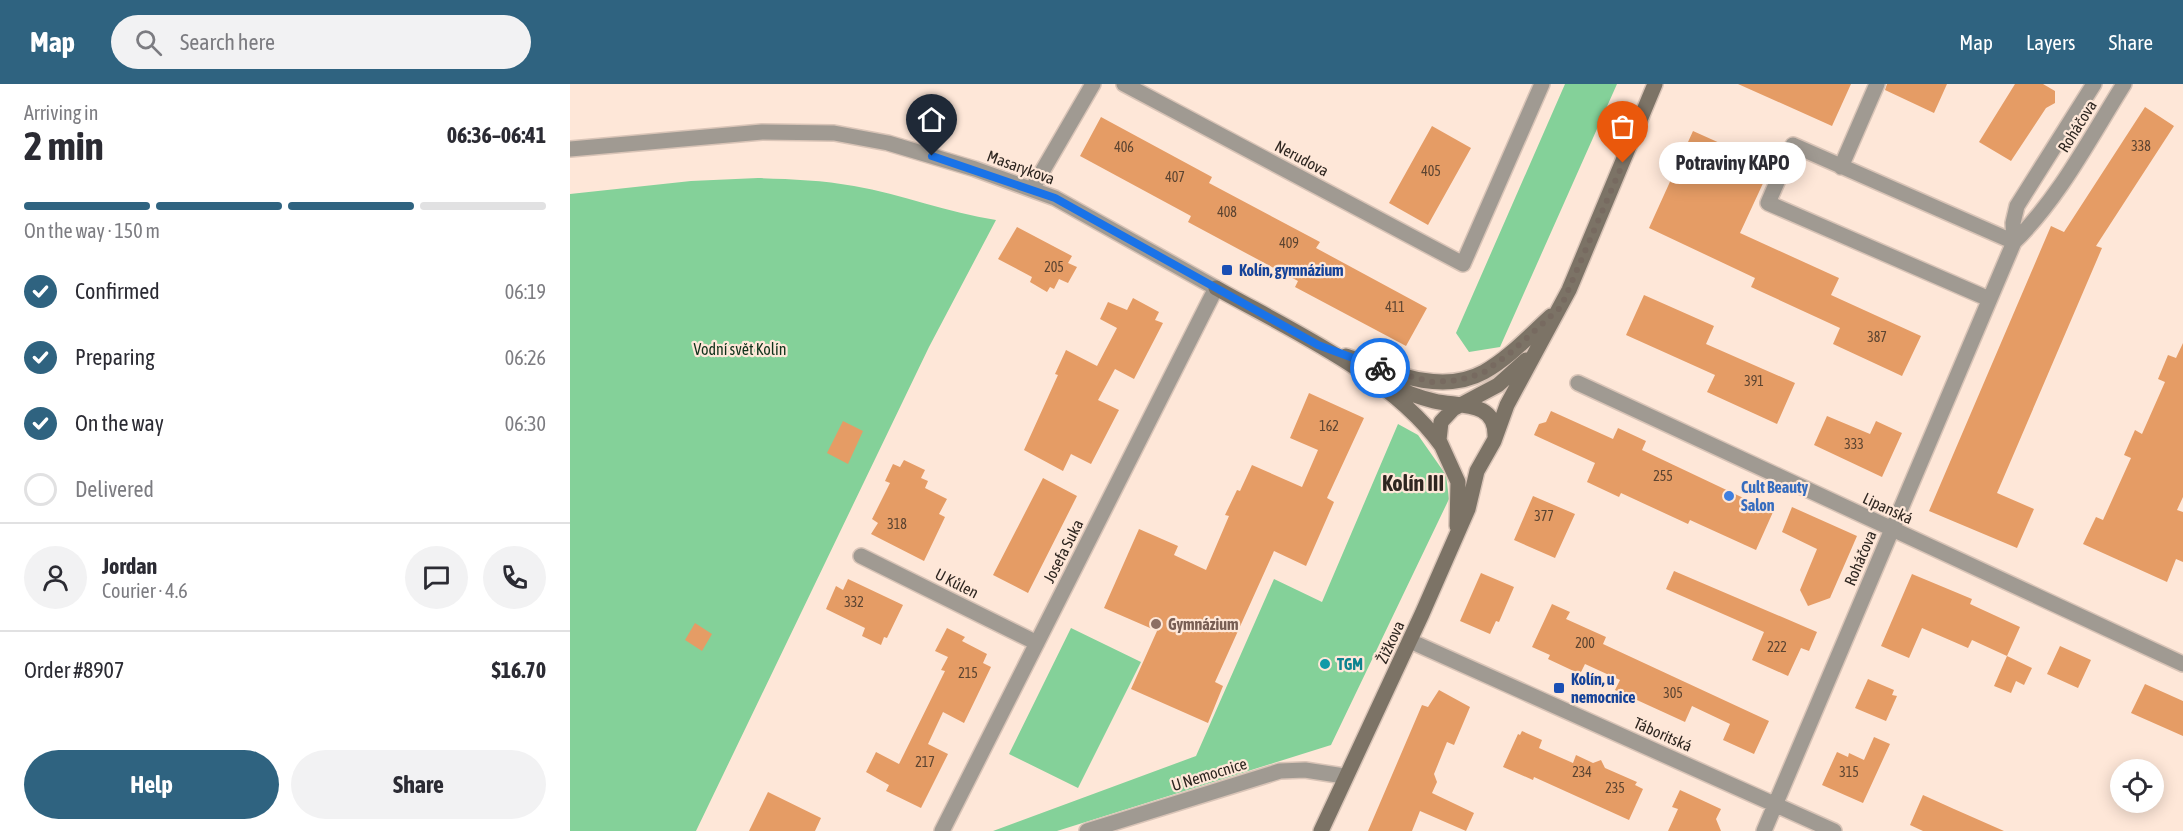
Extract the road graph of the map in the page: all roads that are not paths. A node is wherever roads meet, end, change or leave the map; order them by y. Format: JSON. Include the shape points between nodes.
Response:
{"nodes":[{"id":1,"x":1093,"y":84,"type":"edge"},
{"id":2,"x":1124,"y":84,"type":"edge"},
{"id":3,"x":1542,"y":84,"type":"edge"},
{"id":4,"x":1655,"y":84,"type":"edge"},
{"id":5,"x":1876,"y":84,"type":"edge"},
{"id":6,"x":2094,"y":84,"type":"edge"},
{"id":7,"x":2124,"y":84,"type":"edge"},
{"id":8,"x":570,"y":149,"type":"edge"},
{"id":9,"x":1841,"y":166,"type":"junction"},
{"id":10,"x":1032,"y":189,"type":"junction"},
{"id":11,"x":2014,"y":242,"type":"junction"},
{"id":12,"x":1216,"y":288,"type":"junction"},
{"id":13,"x":1989,"y":299,"type":"junction"},
{"id":14,"x":1561,"y":307,"type":"junction"},
{"id":15,"x":1550,"y":328,"type":"junction"},
{"id":16,"x":1318,"y":345,"type":"junction"},
{"id":17,"x":1578,"y":383,"type":"dead end"},
{"id":18,"x":1463,"y":405,"type":"junction"},
{"id":19,"x":1492,"y":445,"type":"junction"},
{"id":20,"x":1443,"y":448,"type":"junction"},
{"id":21,"x":1892,"y":530,"type":"junction"},
{"id":22,"x":1457,"y":532,"type":"junction"},
{"id":23,"x":861,"y":556,"type":"dead end"},
{"id":24,"x":1410,"y":641,"type":"junction"},
{"id":25,"x":1037,"y":643,"type":"junction"},
{"id":26,"x":2183,"y":663,"type":"edge"},
{"id":27,"x":1344,"y":776,"type":"junction"},
{"id":28,"x":1775,"y":804,"type":"junction"},
{"id":29,"x":942,"y":831,"type":"edge"},
{"id":30,"x":1087,"y":831,"type":"edge"},
{"id":31,"x":1321,"y":831,"type":"edge"},
{"id":32,"x":1764,"y":831,"type":"edge"},
{"id":33,"x":1834,"y":831,"type":"edge"}],
"edges":[{"from":1,"to":10,"type":"street"},
{"from":2,"to":3,"type":"street","name":"Nerudova","via":[[1463,264]]},
{"from":4,"to":14,"type":"street","name":"Žižkova"},
{"from":5,"to":9,"type":"street"},
{"from":6,"to":11,"type":"street","name":"Roháčova","via":[[2017,206]]},
{"from":7,"to":11,"type":"street","name":"Roháčova","via":[[2053,198]]},
{"from":8,"to":10,"type":"street","name":"Masarykova","via":[[762,132],[834,133],[888,143]]},
{"from":9,"to":11,"type":"street"},
{"from":9,"to":13,"type":"street","via":[[1793,145],[1768,202]]},
{"from":10,"to":12,"type":"street","name":"Masarykova"},
{"from":11,"to":13,"type":"street","name":"Roháčova"},
{"from":12,"to":16,"type":"street","name":"Masarykova"},
{"from":12,"to":25,"type":"street","name":"Josefa Suka"},
{"from":13,"to":21,"type":"street","name":"Roháčova"},
{"from":14,"to":15,"type":"street","name":"Žižkova"},
{"from":14,"to":16,"type":"street","via":[[1495,365],[1459,380],[1416,379]]},
{"from":15,"to":18,"type":"street","name":"Žižkova","via":[[1514,374]]},
{"from":15,"to":19,"type":"street","name":"Žižkova","via":[[1507,405]]},
{"from":16,"to":18,"type":"street","name":"Masarykova","via":[[1407,393]]},
{"from":16,"to":20,"type":"street","name":"Masarykova","via":[[1413,411]]},
{"from":17,"to":21,"type":"street","name":"Lipanská"},
{"from":18,"to":19,"type":"street","via":[[1473,405],[1487,413],[1494,423]]},
{"from":18,"to":20,"type":"street","name":"Žižkova","via":[[1447,413],[1441,422]]},
{"from":19,"to":20,"type":"street","via":[[1482,458],[1471,461],[1455,459]]},
{"from":19,"to":22,"type":"street","name":"Žižkova","via":[[1477,471],[1468,509]]},
{"from":20,"to":22,"type":"street","name":"Žižkova","via":[[1458,482]]},
{"from":21,"to":26,"type":"street","name":"Lipanská"},
{"from":21,"to":28,"type":"street","name":"Roháčova"},
{"from":22,"to":24,"type":"street","name":"Žižkova"},
{"from":23,"to":25,"type":"street","name":"U Kůlen"},
{"from":24,"to":27,"type":"street","name":"Žižkova"},
{"from":24,"to":28,"type":"street","name":"Táboritská"},
{"from":25,"to":29,"type":"street","name":"Josefa Suka"},
{"from":27,"to":30,"type":"street","name":"U Nemocnice","via":[[1280,771]]},
{"from":27,"to":31,"type":"street","name":"Žižkova"},
{"from":28,"to":32,"type":"street","name":"Roháčova"},
{"from":28,"to":33,"type":"street","name":"Táboritská"}]}
